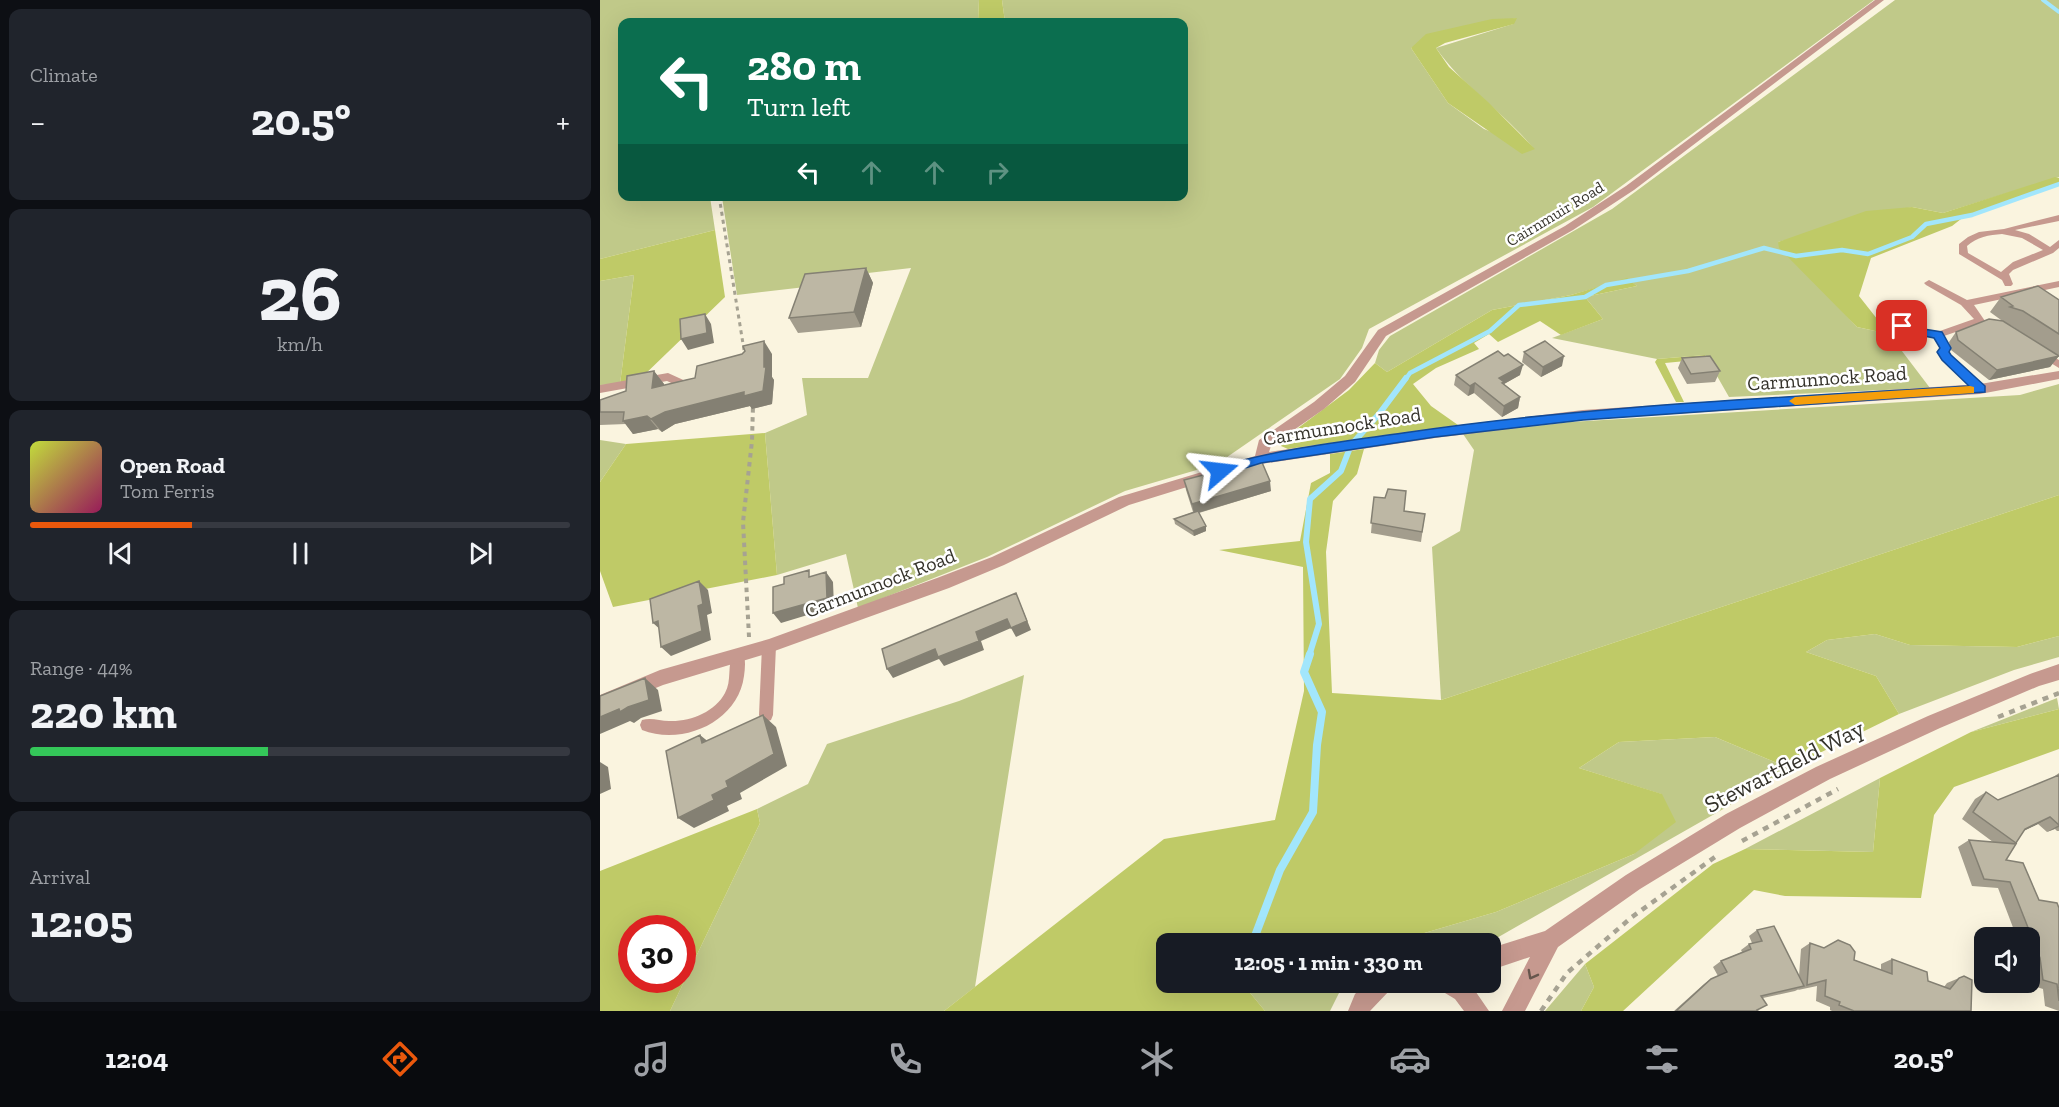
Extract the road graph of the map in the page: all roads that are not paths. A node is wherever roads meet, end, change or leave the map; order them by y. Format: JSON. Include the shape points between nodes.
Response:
{"nodes":[{"id":1,"x":1880,"y":0,"type":"edge"},
{"id":2,"x":2059,"y":218,"type":"edge"},
{"id":3,"x":2007,"y":230,"type":"junction"},
{"id":4,"x":2059,"y":243,"type":"edge"},
{"id":5,"x":2050,"y":251,"type":"junction"},
{"id":6,"x":2005,"y":279,"type":"junction"},
{"id":7,"x":1929,"y":284,"type":"dead end"},
{"id":8,"x":2059,"y":284,"type":"edge"},
{"id":9,"x":2020,"y":293,"type":"junction"},
{"id":10,"x":2037,"y":301,"type":"edge"},
{"id":11,"x":1965,"y":304,"type":"junction"},
{"id":12,"x":1900,"y":322,"type":"dead end"},
{"id":13,"x":1982,"y":323,"type":"junction"},
{"id":14,"x":2007,"y":332,"type":"edge"},
{"id":15,"x":1938,"y":335,"type":"junction"},
{"id":16,"x":2031,"y":346,"type":"edge"},
{"id":17,"x":2059,"y":365,"type":"edge"},
{"id":18,"x":701,"y":374,"type":"edge"},
{"id":19,"x":2059,"y":375,"type":"edge"},
{"id":20,"x":600,"y":388,"type":"edge"},
{"id":21,"x":1980,"y":389,"type":"junction"},
{"id":22,"x":1261,"y":459,"type":"junction"},
{"id":23,"x":770,"y":646,"type":"junction"},
{"id":24,"x":743,"y":655,"type":"junction"},
{"id":25,"x":2059,"y":672,"type":"edge"},
{"id":26,"x":600,"y":703,"type":"edge"},
{"id":27,"x":766,"y":715,"type":"edge"},
{"id":28,"x":647,"y":725,"type":"dead end"},
{"id":29,"x":1551,"y":940,"type":"junction"},
{"id":30,"x":1501,"y":956,"type":"edge"},
{"id":31,"x":1372,"y":993,"type":"edge"},
{"id":32,"x":1464,"y":993,"type":"edge"},
{"id":33,"x":1359,"y":1011,"type":"edge"},
{"id":34,"x":1478,"y":1011,"type":"edge"},
{"id":35,"x":1513,"y":1011,"type":"edge"}],
"edges":[{"from":1,"to":22,"type":"street","name":"Cairnmuir Road","via":[[1630,188],[1569,228],[1382,333],[1351,378],[1305,417],[1264,444]]},
{"from":2,"to":3,"type":"lane"},
{"from":3,"to":5,"type":"lane"},
{"from":3,"to":6,"type":"lane","via":[[1979,235],[1962,246],[1971,260]]},
{"from":4,"to":5,"type":"lane"},
{"from":5,"to":6,"type":"lane","via":[[2015,263],[2004,273]]},
{"from":6,"to":9,"type":"lane"},
{"from":7,"to":11,"type":"lane"},
{"from":8,"to":9,"type":"lane"},
{"from":9,"to":10,"type":"lane"},
{"from":9,"to":11,"type":"lane"},
{"from":11,"to":13,"type":"lane"},
{"from":12,"to":15,"type":"lane","via":[[1908,330]]},
{"from":13,"to":14,"type":"lane"},
{"from":13,"to":15,"type":"lane","via":[[1960,325]]},
{"from":15,"to":21,"type":"lane","via":[[1946,357]]},
{"from":16,"to":17,"type":"lane"},
{"from":18,"to":20,"type":"lane","via":[[692,388],[668,377]]},
{"from":19,"to":21,"type":"street","name":"Carmunnock Road"},
{"from":21,"to":22,"type":"street","name":"Carmunnock Road","via":[[1583,415]]},
{"from":22,"to":23,"type":"street","name":"Carmunnock Road","via":[[1124,501],[998,561]]},
{"from":23,"to":24,"type":"street","name":"Carmunnock Road"},
{"from":23,"to":27,"type":"lane"},
{"from":24,"to":26,"type":"street","name":"Carmunnock Road","via":[[660,678]]},
{"from":24,"to":28,"type":"lane","via":[[736,689],[721,711],[681,727]]},
{"from":25,"to":29,"type":"street","name":"Stewartfield Way","via":[[1934,722],[1813,778],[1643,876]]},
{"from":29,"to":30,"type":"street","name":"Stewartfield Way"},
{"from":29,"to":35,"type":"street","name":"Stewartfield Way","one_way":true},
{"from":31,"to":33,"type":"street"},
{"from":32,"to":34,"type":"street"}]}
